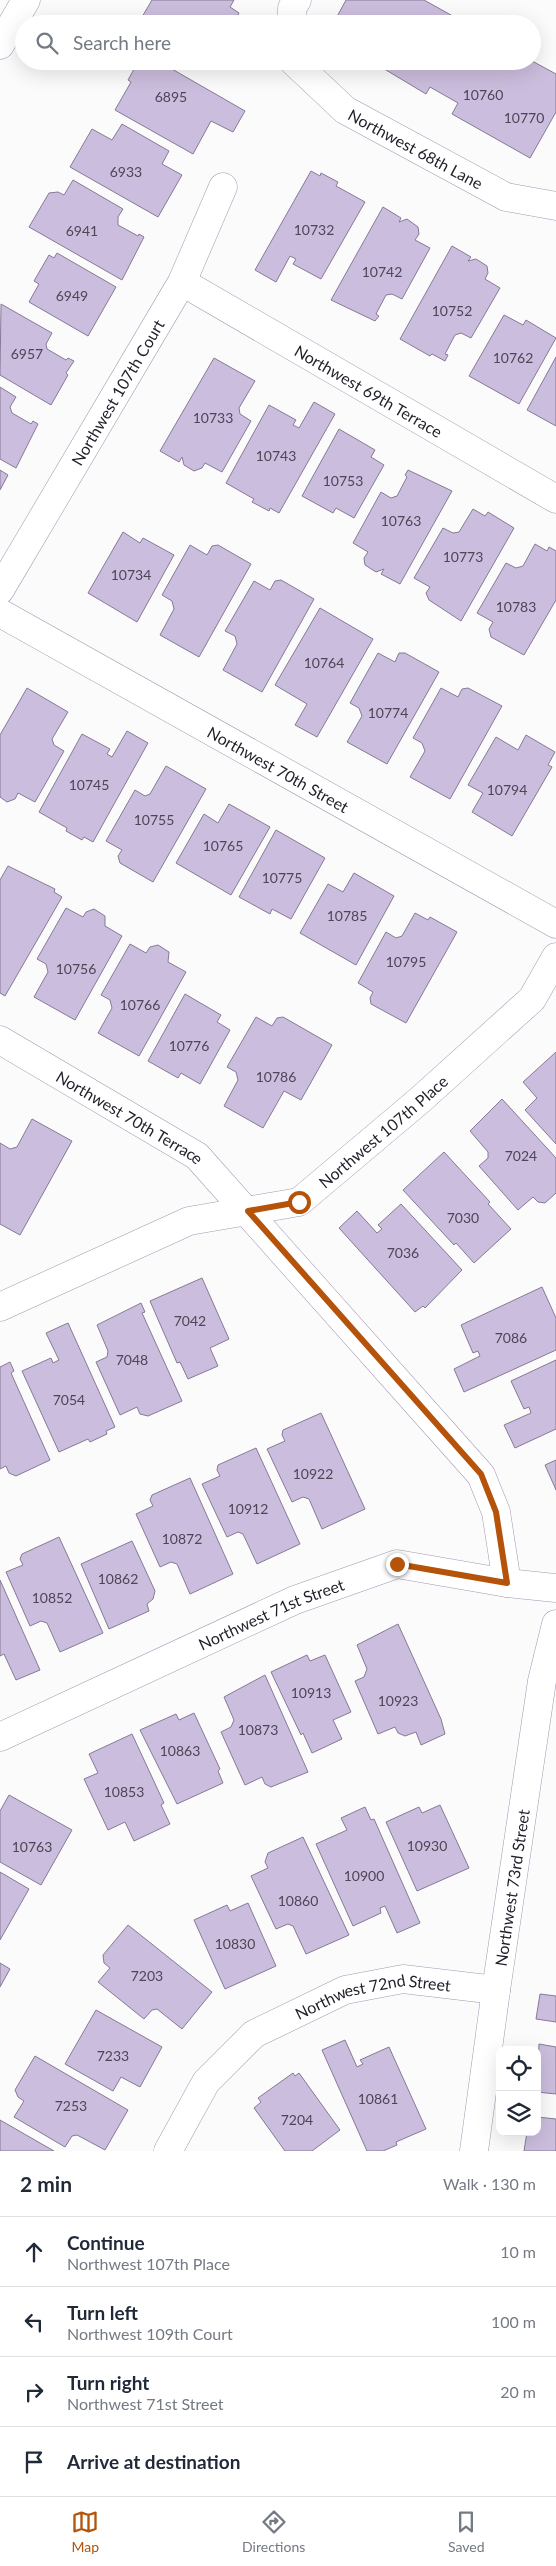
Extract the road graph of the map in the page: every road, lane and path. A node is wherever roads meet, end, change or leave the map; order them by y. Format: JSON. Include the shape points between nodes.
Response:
{"nodes":[{"id":1,"x":26,"y":0,"type":"edge"},
{"id":2,"x":297,"y":0,"type":"edge"},
{"id":3,"x":17,"y":15,"type":"edge"},
{"id":4,"x":292,"y":15,"type":"edge"},
{"id":5,"x":15,"y":19,"type":"edge"},
{"id":6,"x":0,"y":45,"type":"edge"},
{"id":7,"x":303,"y":70,"type":"edge"},
{"id":8,"x":223,"y":187,"type":"dead end"},
{"id":9,"x":556,"y":206,"type":"edge"},
{"id":10,"x":182,"y":282,"type":"junction"},
{"id":11,"x":556,"y":498,"type":"edge"},
{"id":12,"x":0,"y":590,"type":"edge"},
{"id":13,"x":0,"y":613,"type":"edge"},
{"id":14,"x":556,"y":924,"type":"edge"},
{"id":15,"x":556,"y":957,"type":"edge"},
{"id":16,"x":0,"y":1040,"type":"edge"},
{"id":17,"x":248,"y":1211,"type":"junction"},
{"id":18,"x":0,"y":1307,"type":"edge"},
{"id":19,"x":507,"y":1583,"type":"junction"},
{"id":20,"x":556,"y":1588,"type":"edge"},
{"id":21,"x":556,"y":1624,"type":"edge"},
{"id":22,"x":0,"y":1737,"type":"edge"},
{"id":23,"x":496,"y":1990,"type":"junction"},
{"id":24,"x":168,"y":2151,"type":"edge"},
{"id":25,"x":474,"y":2151,"type":"edge"}],
"edges":[{"from":1,"to":3,"type":"street"},
{"from":2,"to":4,"type":"street"},
{"from":5,"to":6,"type":"street"},
{"from":7,"to":9,"type":"street","name":"Northwest 68th Lane","via":[[346,110],[506,197]]},
{"from":8,"to":10,"type":"street","name":"Northwest 107th Court"},
{"from":10,"to":11,"type":"street","name":"Northwest 69th Terrace"},
{"from":10,"to":12,"type":"street","name":"Northwest 107th Court"},
{"from":13,"to":14,"type":"street","name":"Northwest 70th Street"},
{"from":15,"to":17,"type":"street","name":"Northwest 107th Place","via":[[532,999],[420,1100],[299,1202]]},
{"from":16,"to":17,"type":"street","name":"Northwest 70th Terrace","via":[[197,1156]]},
{"from":17,"to":18,"type":"street","name":"Northwest 107th Place","via":[[189,1221]]},
{"from":17,"to":19,"type":"street","name":"Northwest 70th Terrace","via":[[481,1474],[496,1512]]},
{"from":19,"to":20,"type":"street","name":"Northwest 71st Street"},
{"from":19,"to":22,"type":"street","name":"Northwest 71st Street","via":[[397,1564],[295,1600]]},
{"from":21,"to":23,"type":"street","name":"Northwest 73rd Street","via":[[542,1681]]},
{"from":23,"to":24,"type":"street","name":"Northwest 72nd Street","via":[[403,1978],[345,1990],[254,2034],[206,2082]]},
{"from":23,"to":25,"type":"street","name":"Northwest 73rd Street"}]}
